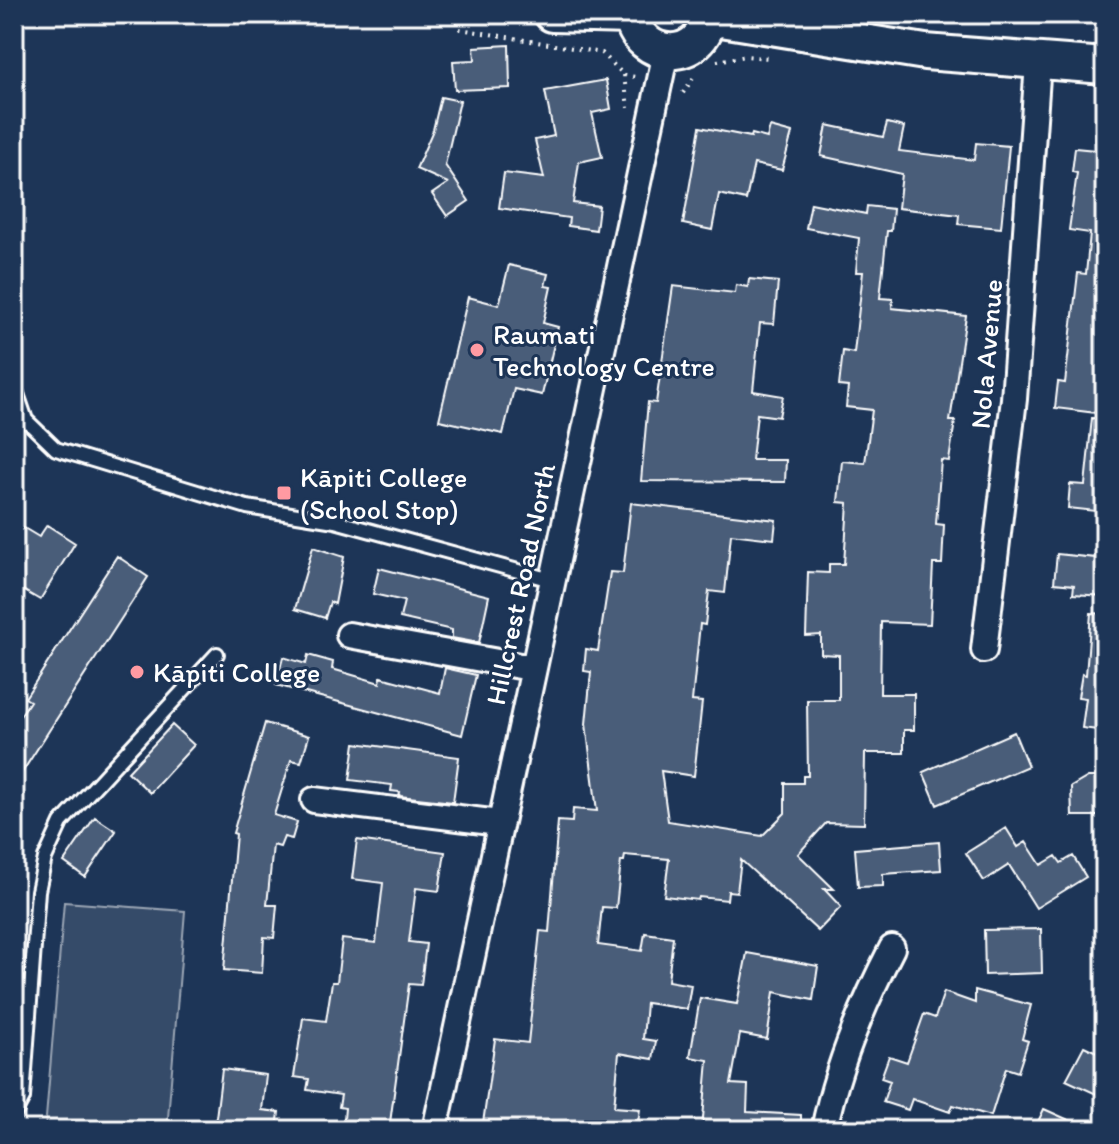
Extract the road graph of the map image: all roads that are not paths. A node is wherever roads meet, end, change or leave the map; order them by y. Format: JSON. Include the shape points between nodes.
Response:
{"nodes":[{"id":1,"x":552,"y":14,"type":"edge"},
{"id":2,"x":631,"y":15,"type":"edge"},
{"id":3,"x":709,"y":16,"type":"edge"},
{"id":4,"x":666,"y":52,"type":"junction"},
{"id":5,"x":1038,"y":63,"type":"junction"},
{"id":6,"x":1105,"y":66,"type":"edge"},
{"id":7,"x":14,"y":385,"type":"edge"},
{"id":8,"x":551,"y":580,"type":"junction"},
{"id":9,"x":349,"y":635,"type":"dead end"},
{"id":10,"x":984,"y":650,"type":"dead end"},
{"id":11,"x":217,"y":654,"type":"dead end"},
{"id":12,"x":531,"y":668,"type":"junction"},
{"id":13,"x":314,"y":800,"type":"dead end"},
{"id":14,"x":499,"y":823,"type":"junction"},
{"id":15,"x":892,"y":948,"type":"dead end"},
{"id":16,"x":14,"y":1115,"type":"edge"},
{"id":17,"x":435,"y":1130,"type":"edge"},
{"id":18,"x":824,"y":1130,"type":"edge"}],
"edges":[{"from":1,"to":2,"type":"main road"},
{"from":2,"to":4,"type":"main road","via":[[638,36]]},
{"from":3,"to":4,"type":"main road","via":[[700,39],[679,52]]},
{"from":3,"to":5,"type":"main road","via":[[925,52]]},
{"from":4,"to":8,"type":"street","name":"Hillcrest Road North"},
{"from":5,"to":6,"type":"main road"},
{"from":5,"to":10,"type":"street","name":"Nola Avenue","via":[[1014,399]]},
{"from":7,"to":8,"type":"lane","via":[[26,420],[56,449],[232,503],[335,521]]},
{"from":8,"to":12,"type":"street","name":"Hillcrest Road North"},
{"from":9,"to":12,"type":"street"},
{"from":11,"to":16,"type":"lane","via":[[61,823],[45,858],[23,1098]]},
{"from":12,"to":14,"type":"street","name":"Hillcrest Road North"},
{"from":13,"to":14,"type":"street"},
{"from":14,"to":17,"type":"street","name":"Hillcrest Road North"},
{"from":15,"to":18,"type":"street","via":[[864,1001]]}]}
